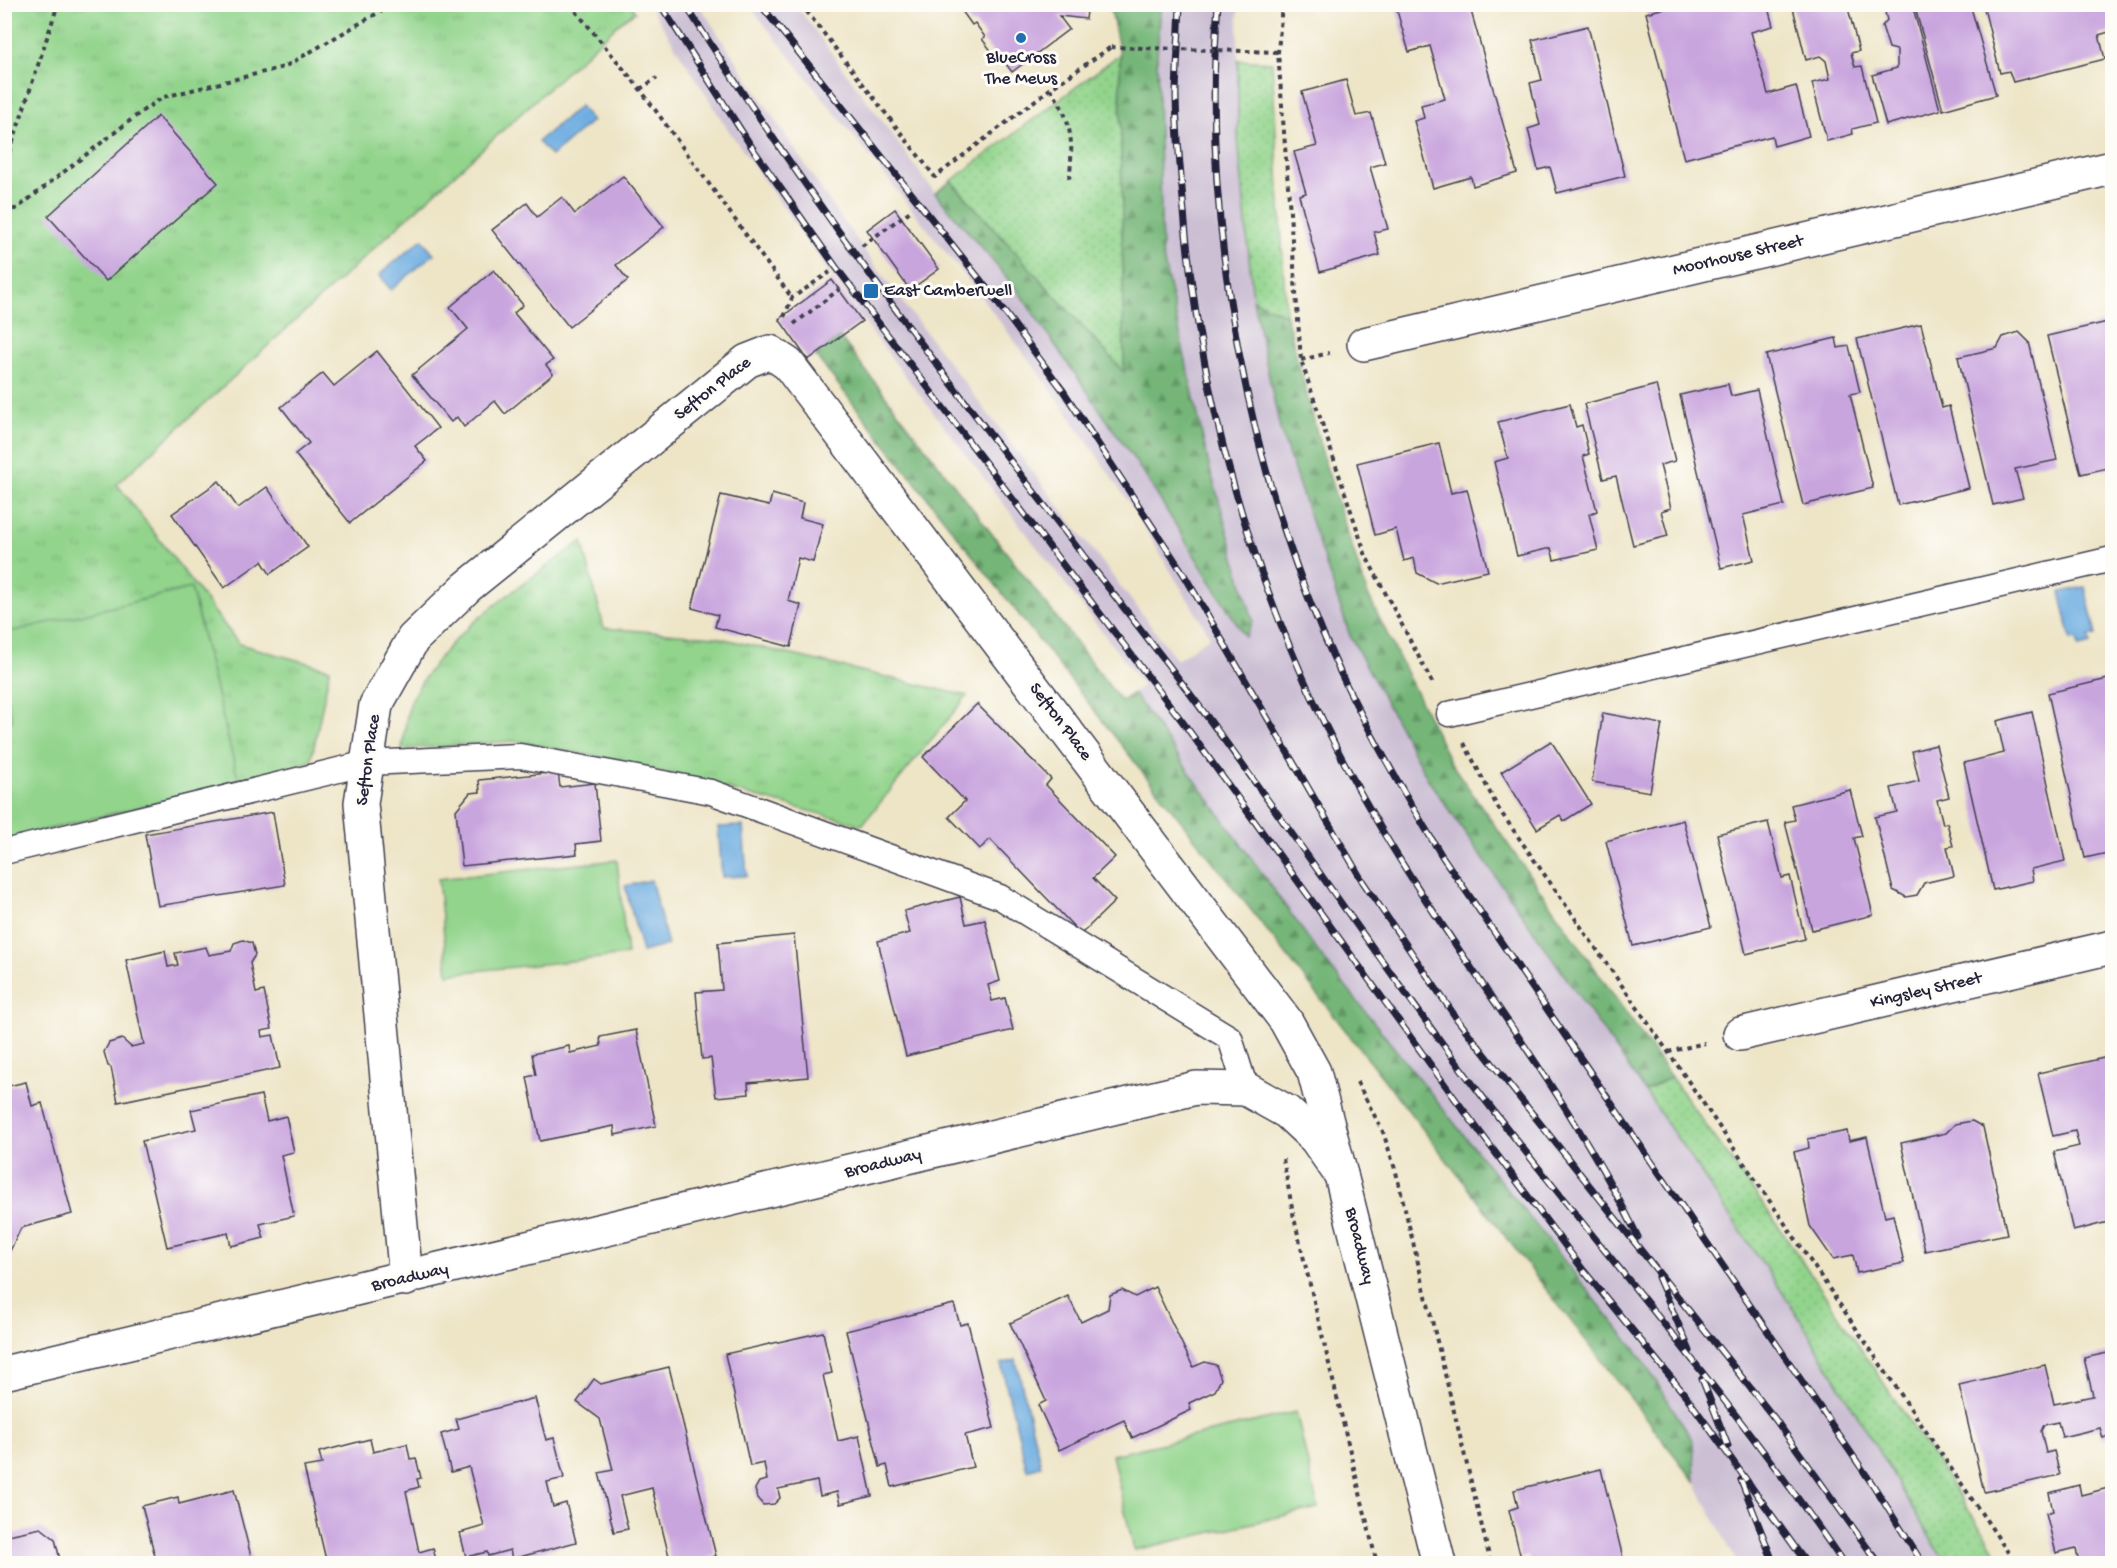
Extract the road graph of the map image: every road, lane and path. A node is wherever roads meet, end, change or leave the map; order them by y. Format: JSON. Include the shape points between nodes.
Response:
{"nodes":[{"id":1,"x":58,"y":4,"type":"edge"},
{"id":2,"x":393,"y":4,"type":"edge"},
{"id":3,"x":570,"y":4,"type":"edge"},
{"id":4,"x":801,"y":4,"type":"edge"},
{"id":5,"x":1282,"y":4,"type":"edge"},
{"id":6,"x":1278,"y":52,"type":"junction"},
{"id":7,"x":657,"y":78,"type":"dead end"},
{"id":8,"x":640,"y":88,"type":"junction"},
{"id":9,"x":1050,"y":89,"type":"junction"},
{"id":10,"x":2112,"y":168,"type":"edge"},
{"id":11,"x":4,"y":169,"type":"edge"},
{"id":12,"x":1069,"y":180,"type":"dead end"},
{"id":13,"x":4,"y":208,"type":"edge"},
{"id":14,"x":913,"y":209,"type":"dead end"},
{"id":15,"x":862,"y":246,"type":"dead end"},
{"id":16,"x":830,"y":272,"type":"dead end"},
{"id":17,"x":841,"y":288,"type":"dead end"},
{"id":18,"x":789,"y":328,"type":"dead end"},
{"id":19,"x":1364,"y":344,"type":"dead end"},
{"id":20,"x":2112,"y":559,"type":"edge"},
{"id":21,"x":1449,"y":714,"type":"junction"},
{"id":22,"x":367,"y":763,"type":"junction"},
{"id":23,"x":4,"y":852,"type":"edge"},
{"id":24,"x":2112,"y":947,"type":"edge"},
{"id":25,"x":1740,"y":1034,"type":"dead end"},
{"id":26,"x":1258,"y":1096,"type":"junction"},
{"id":27,"x":1341,"y":1175,"type":"junction"},
{"id":28,"x":406,"y":1279,"type":"junction"},
{"id":29,"x":4,"y":1373,"type":"edge"},
{"id":30,"x":1377,"y":1563,"type":"edge"},
{"id":31,"x":1439,"y":1563,"type":"edge"},
{"id":32,"x":2016,"y":1563,"type":"edge"}],
"edges":[{"from":1,"to":11,"type":"path"},
{"from":2,"to":13,"type":"path","via":[[284,67],[165,97],[16,209]]},
{"from":3,"to":8,"type":"path"},
{"from":4,"to":9,"type":"path","via":[[935,177]]},
{"from":5,"to":6,"type":"path"},
{"from":6,"to":9,"type":"path","bridge":true,"via":[[1111,47]]},
{"from":6,"to":21,"type":"path","via":[[1301,360],[1366,556]]},
{"from":7,"to":8,"type":"path"},
{"from":8,"to":16,"type":"path","via":[[792,298]]},
{"from":9,"to":12,"type":"path","via":[[1067,118],[1072,140]]},
{"from":10,"to":19,"type":"street","name":"Moorhouse Street"},
{"from":14,"to":15,"type":"path"},
{"from":17,"to":18,"type":"path"},
{"from":20,"to":21,"type":"lane"},
{"from":21,"to":32,"type":"path","via":[[1498,808]]},
{"from":22,"to":23,"type":"lane"},
{"from":22,"to":26,"type":"lane","via":[[520,756],[711,792],[1000,897],[1230,1038]]},
{"from":22,"to":27,"type":"street","name":"Sefton Place","via":[[376,705],[413,639],[467,587],[747,361],[770,352],[778,355],[1286,1020],[1314,1072]]},
{"from":22,"to":28,"type":"street","name":"Sefton Place","via":[[361,803]]},
{"from":24,"to":25,"type":"street","name":"Kingsley Street"},
{"from":26,"to":27,"type":"street","name":"Broadway","via":[[1287,1112],[1316,1139]]},
{"from":26,"to":28,"type":"street","name":"Broadway","via":[[1196,1088]]},
{"from":26,"to":30,"type":"path","via":[[1294,1218]]},
{"from":27,"to":31,"type":"street","name":"Broadway"},
{"from":28,"to":29,"type":"street","name":"Broadway"}]}
